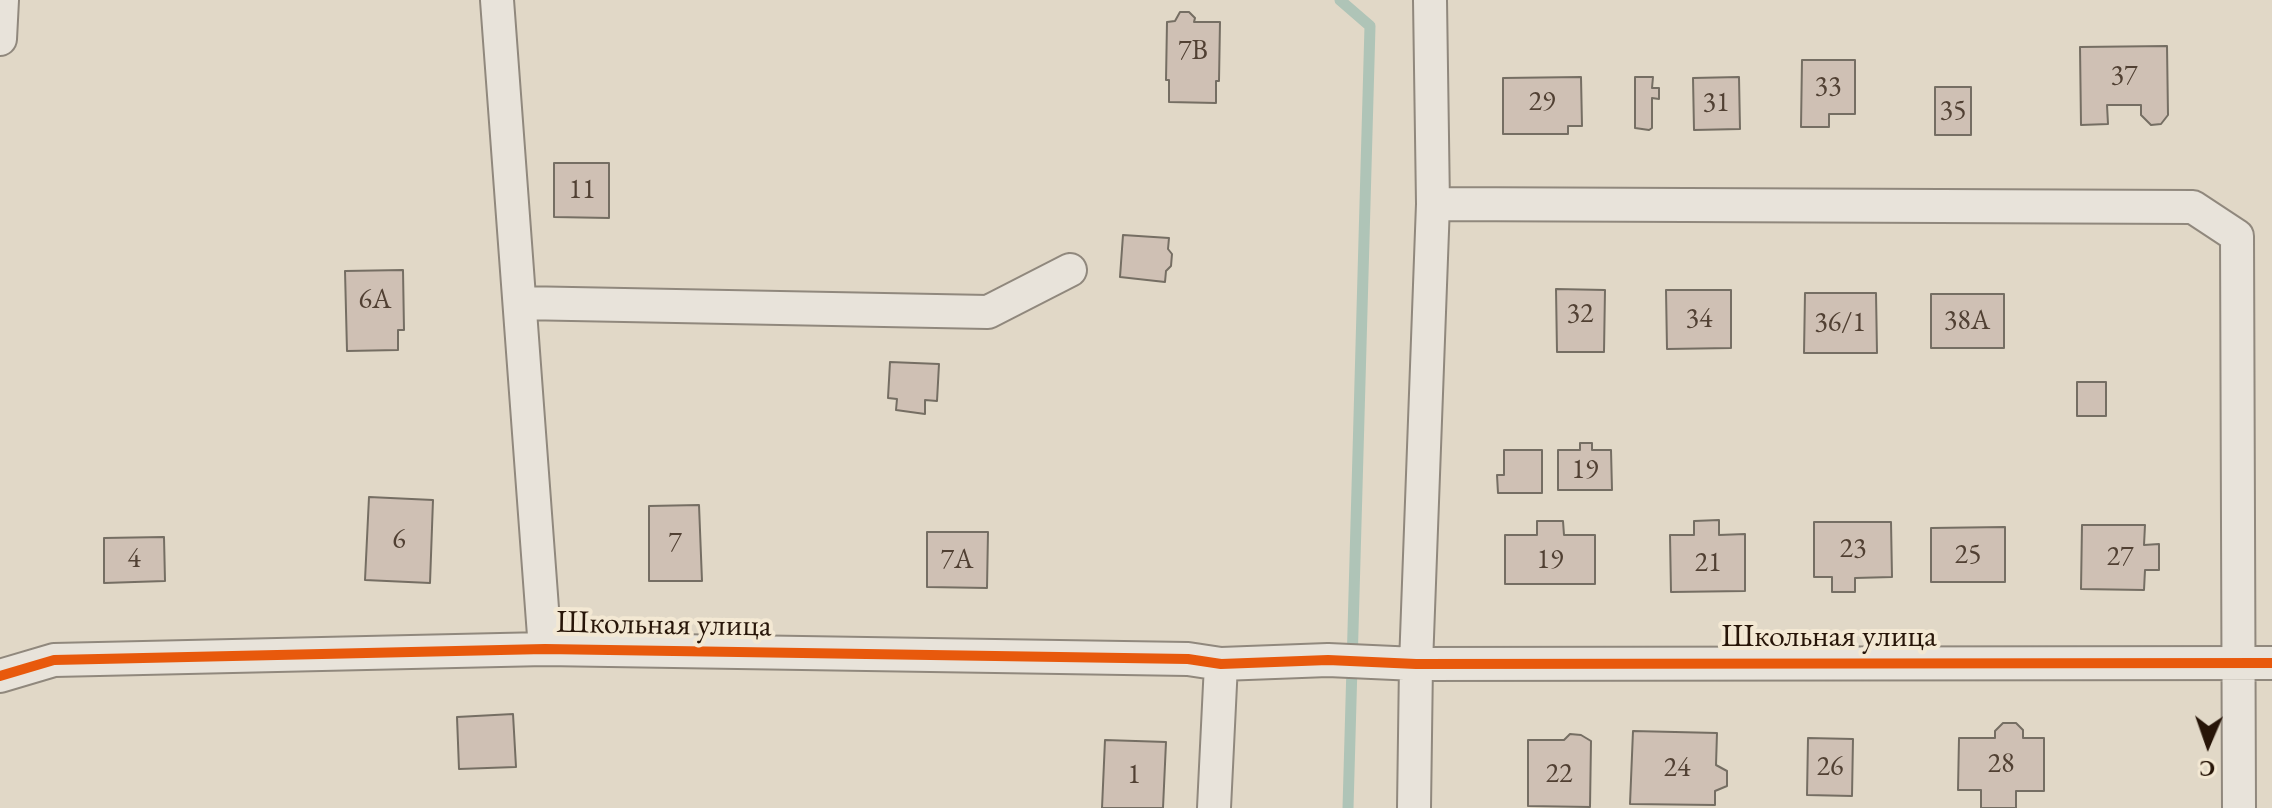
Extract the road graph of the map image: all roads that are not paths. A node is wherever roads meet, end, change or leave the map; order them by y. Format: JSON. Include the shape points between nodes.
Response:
{"nodes":[{"id":1,"x":2,"y":0,"type":"edge"},
{"id":2,"x":497,"y":0,"type":"edge"},
{"id":3,"x":1430,"y":0,"type":"edge"},
{"id":4,"x":0,"y":39,"type":"edge"},
{"id":5,"x":1433,"y":204,"type":"junction"},
{"id":6,"x":1070,"y":270,"type":"dead end"},
{"id":7,"x":520,"y":303,"type":"junction"},
{"id":8,"x":545,"y":649,"type":"junction"},
{"id":9,"x":2238,"y":663,"type":"junction"},
{"id":10,"x":2272,"y":663,"type":"edge"},
{"id":11,"x":1221,"y":664,"type":"junction"},
{"id":12,"x":1401,"y":664,"type":"junction"},
{"id":13,"x":0,"y":676,"type":"edge"},
{"id":14,"x":1214,"y":808,"type":"edge"},
{"id":15,"x":1414,"y":808,"type":"edge"},
{"id":16,"x":2239,"y":808,"type":"edge"}],
"edges":[{"from":1,"to":4,"type":"street"},
{"from":2,"to":7,"type":"street"},
{"from":3,"to":5,"type":"street"},
{"from":5,"to":9,"type":"street","via":[[2193,207],[2237,236]]},
{"from":5,"to":12,"type":"street"},
{"from":6,"to":7,"type":"street","via":[[988,312]]},
{"from":7,"to":8,"type":"street"},
{"from":8,"to":11,"type":"street","name":"Школьная улица","via":[[1188,659]]},
{"from":8,"to":13,"type":"street","name":"Школьная улица","via":[[54,660]]},
{"from":9,"to":10,"type":"street","name":"Школьная улица"},
{"from":9,"to":12,"type":"street","name":"Школьная улица"},
{"from":9,"to":16,"type":"street"},
{"from":11,"to":12,"type":"street","name":"Школьная улица"},
{"from":11,"to":14,"type":"street"},
{"from":12,"to":15,"type":"street"}]}
